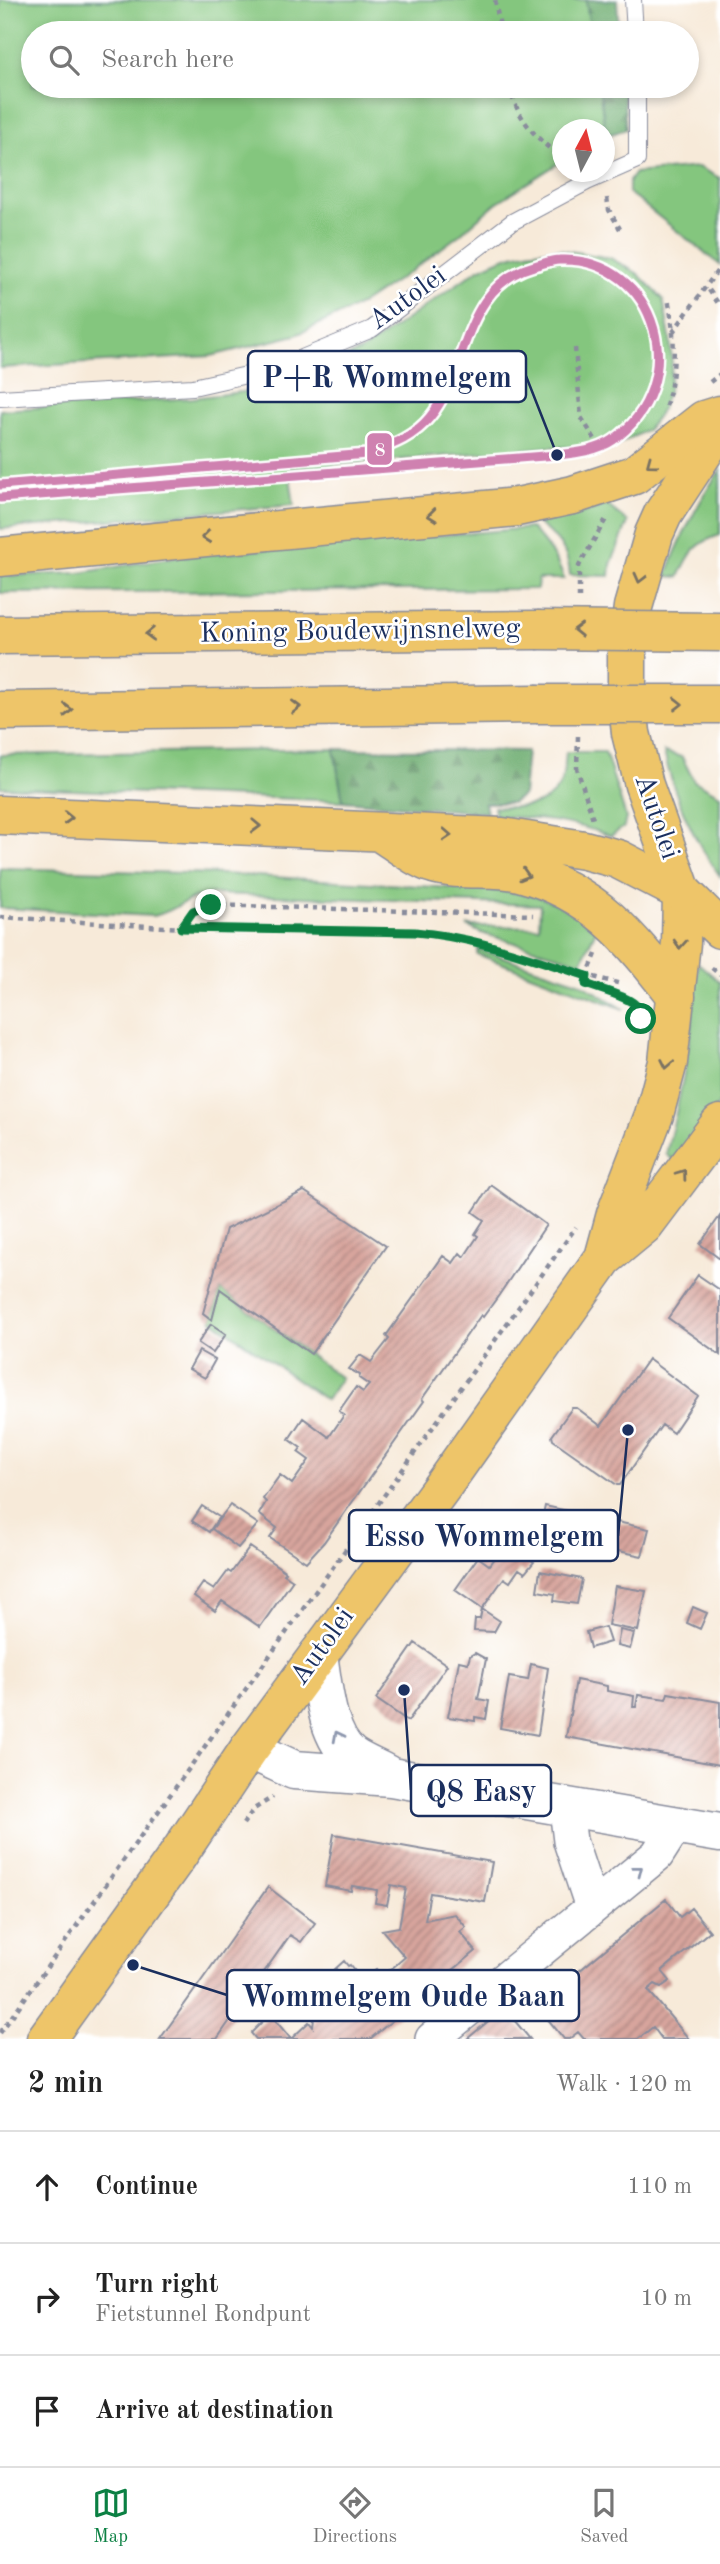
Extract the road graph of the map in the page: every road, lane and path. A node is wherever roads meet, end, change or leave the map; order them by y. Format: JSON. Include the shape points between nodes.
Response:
{"nodes":[{"id":1,"x":495,"y":0,"type":"edge"},
{"id":2,"x":633,"y":0,"type":"edge"},
{"id":3,"x":499,"y":21,"type":"edge"},
{"id":4,"x":634,"y":21,"type":"edge"},
{"id":5,"x":512,"y":98,"type":"edge"},
{"id":6,"x":637,"y":98,"type":"edge"},
{"id":7,"x":552,"y":150,"type":"edge"},
{"id":8,"x":720,"y":267,"type":"edge"},
{"id":9,"x":709,"y":290,"type":"dead end"},
{"id":10,"x":668,"y":298,"type":"dead end"},
{"id":11,"x":720,"y":306,"type":"edge"},
{"id":12,"x":673,"y":333,"type":"junction"},
{"id":13,"x":575,"y":348,"type":"dead end"},
{"id":14,"x":0,"y":398,"type":"edge"},
{"id":15,"x":662,"y":414,"type":"dead end"},
{"id":16,"x":720,"y":415,"type":"edge"},
{"id":17,"x":720,"y":427,"type":"edge"},
{"id":18,"x":608,"y":460,"type":"dead end"},
{"id":19,"x":0,"y":557,"type":"edge"},
{"id":20,"x":720,"y":632,"type":"edge"},
{"id":21,"x":0,"y":635,"type":"edge"},
{"id":22,"x":720,"y":704,"type":"edge"},
{"id":23,"x":0,"y":711,"type":"edge"},
{"id":24,"x":0,"y":816,"type":"edge"},
{"id":25,"x":378,"y":831,"type":"junction"},
{"id":26,"x":682,"y":892,"type":"junction"},
{"id":27,"x":533,"y":915,"type":"dead end"},
{"id":28,"x":0,"y":917,"type":"edge"},
{"id":29,"x":181,"y":928,"type":"junction"},
{"id":30,"x":720,"y":929,"type":"edge"},
{"id":31,"x":676,"y":996,"type":"junction"},
{"id":32,"x":641,"y":1019,"type":"dead end"},
{"id":33,"x":720,"y":1124,"type":"edge"},
{"id":34,"x":580,"y":1220,"type":"dead end"},
{"id":35,"x":604,"y":1258,"type":"junction"},
{"id":36,"x":318,"y":1654,"type":"junction"},
{"id":37,"x":249,"y":1749,"type":"junction"},
{"id":38,"x":391,"y":1777,"type":"junction"},
{"id":39,"x":566,"y":1808,"type":"junction"},
{"id":40,"x":676,"y":1825,"type":"junction"},
{"id":41,"x":720,"y":1833,"type":"edge"},
{"id":42,"x":592,"y":1907,"type":"junction"},
{"id":43,"x":0,"y":2033,"type":"edge"},
{"id":44,"x":46,"y":2039,"type":"edge"},
{"id":45,"x":432,"y":2039,"type":"edge"}],
"edges":[{"from":1,"to":3,"type":"path"},
{"from":2,"to":4,"type":"lane"},
{"from":5,"to":7,"type":"path","via":[[532,133]]},
{"from":6,"to":14,"type":"lane","name":"Autolei","via":[[637,160],[512,222],[372,329],[278,368],[193,387]]},
{"from":8,"to":12,"type":"path"},
{"from":9,"to":11,"type":"path"},
{"from":10,"to":12,"type":"path"},
{"from":12,"to":15,"type":"path","via":[[674,365]]},
{"from":13,"to":18,"type":"path","via":[[581,417]]},
{"from":16,"to":19,"type":"main road","one_way":true,"via":[[704,420],[634,475],[548,501]]},
{"from":17,"to":26,"type":"main road","name":"Autolei","one_way":true,"via":[[653,534],[633,607],[627,651],[631,733],[644,785]]},
{"from":20,"to":21,"type":"main road","name":"Koning Boudewijnsnelweg","one_way":true,"bridge":true},
{"from":23,"to":22,"type":"main road","one_way":true,"bridge":true},
{"from":24,"to":25,"type":"main road","one_way":true},
{"from":25,"to":26,"type":"main road","one_way":true,"via":[[502,837],[584,850],[618,859]]},
{"from":25,"to":31,"type":"main road","one_way":true,"via":[[433,864],[518,871],[563,888],[617,925]]},
{"from":26,"to":30,"type":"main road","name":"Autolei"},
{"from":26,"to":31,"type":"main road","name":"Autolei","one_way":true},
{"from":27,"to":29,"type":"path","via":[[211,905],[193,911]]},
{"from":28,"to":29,"type":"path"},
{"from":29,"to":32,"type":"path","via":[[449,935],[587,976],[586,984],[628,999]]},
{"from":31,"to":35,"type":"main road","name":"Autolei","one_way":true,"via":[[668,1062]]},
{"from":35,"to":33,"type":"main road","name":"Autolei","one_way":true,"via":[[644,1225]]},
{"from":34,"to":43,"type":"path"},
{"from":35,"to":36,"type":"main road","name":"Autolei"},
{"from":36,"to":37,"type":"main road","name":"Autolei"},
{"from":38,"to":36,"type":"street","one_way":true,"via":[[341,1745],[327,1708]]},
{"from":37,"to":38,"type":"street","via":[[294,1770]]},
{"from":37,"to":44,"type":"main road","name":"Autolei"},
{"from":38,"to":39,"type":"street"},
{"from":39,"to":40,"type":"street"},
{"from":39,"to":42,"type":"street","via":[[570,1841]]},
{"from":40,"to":41,"type":"street"},
{"from":42,"to":40,"type":"street","one_way":true,"via":[[657,1855]]},
{"from":42,"to":45,"type":"street"}]}
